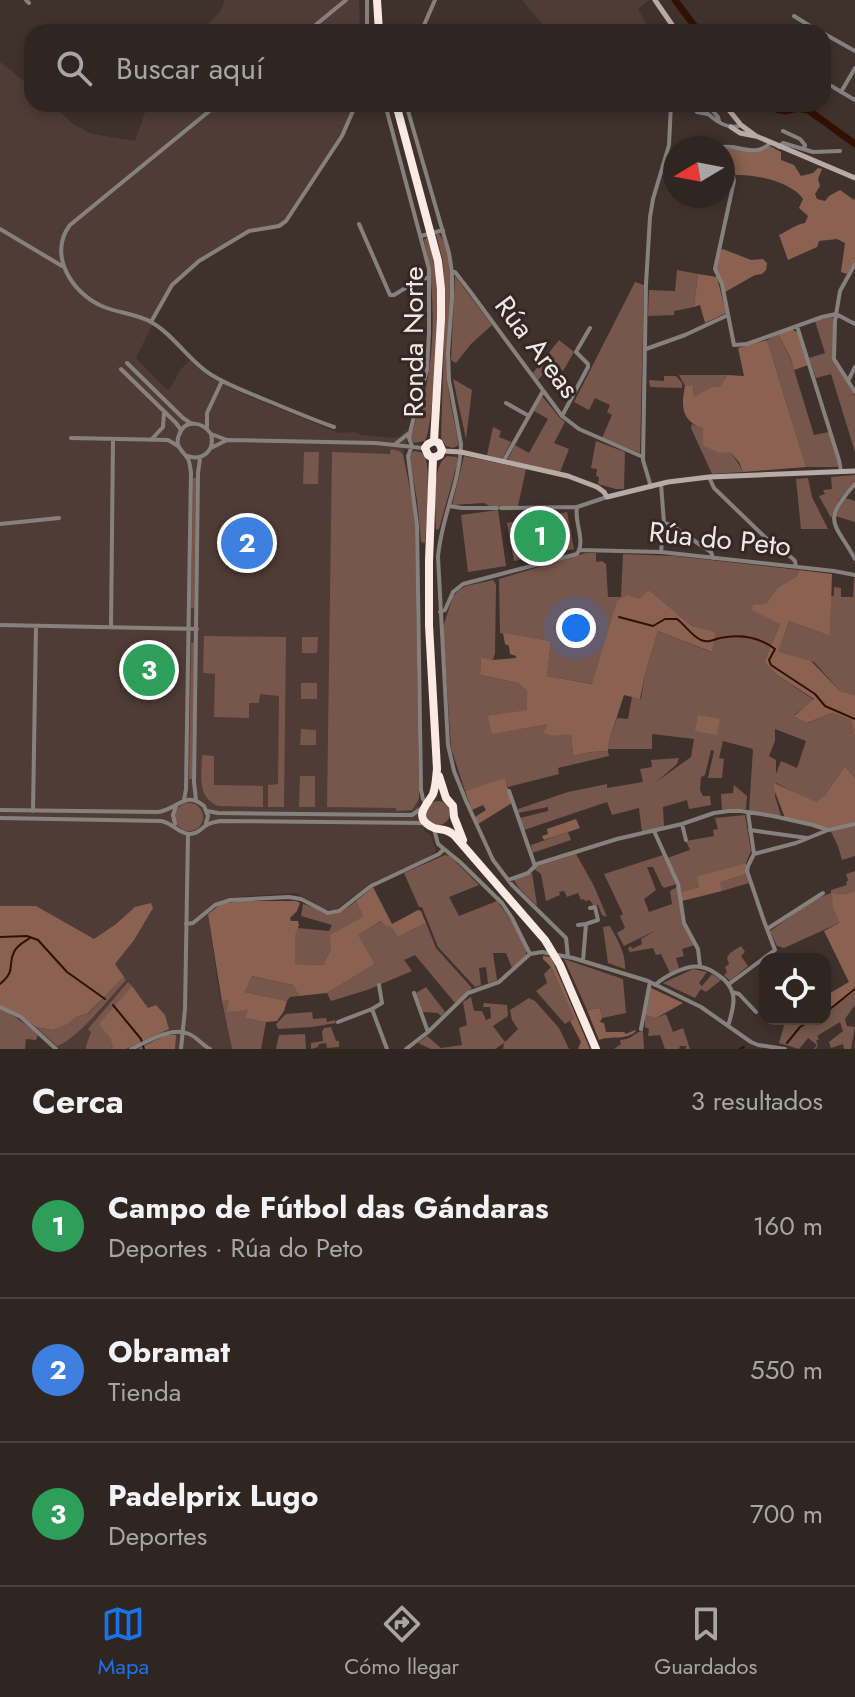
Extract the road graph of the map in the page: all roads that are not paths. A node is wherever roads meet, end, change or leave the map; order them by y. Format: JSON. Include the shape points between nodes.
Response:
{"nodes":[{"id":1,"x":346,"y":0,"type":"edge"},
{"id":2,"x":367,"y":0,"type":"edge"},
{"id":3,"x":377,"y":0,"type":"edge"},
{"id":4,"x":435,"y":0,"type":"edge"},
{"id":5,"x":655,"y":0,"type":"edge"},
{"id":6,"x":794,"y":16,"type":"dead end"},
{"id":7,"x":317,"y":24,"type":"edge"},
{"id":8,"x":367,"y":24,"type":"edge"},
{"id":9,"x":378,"y":24,"type":"edge"},
{"id":10,"x":424,"y":24,"type":"edge"},
{"id":11,"x":672,"y":24,"type":"edge"},
{"id":12,"x":807,"y":24,"type":"edge"},
{"id":13,"x":831,"y":38,"type":"edge"},
{"id":14,"x":855,"y":51,"type":"edge"},
{"id":15,"x":855,"y":68,"type":"edge"},
{"id":16,"x":831,"y":86,"type":"edge"},
{"id":17,"x":841,"y":92,"type":"junction"},
{"id":18,"x":855,"y":100,"type":"edge"},
{"id":19,"x":208,"y":112,"type":"edge"},
{"id":20,"x":352,"y":112,"type":"edge"},
{"id":21,"x":387,"y":112,"type":"edge"},
{"id":22,"x":398,"y":112,"type":"edge"},
{"id":23,"x":408,"y":112,"type":"edge"},
{"id":24,"x":671,"y":112,"type":"edge"},
{"id":25,"x":697,"y":112,"type":"edge"},
{"id":26,"x":714,"y":112,"type":"edge"},
{"id":27,"x":730,"y":112,"type":"edge"},
{"id":28,"x":707,"y":114,"type":"joint"},
{"id":29,"x":719,"y":121,"type":"junction"},
{"id":30,"x":741,"y":125,"type":"junction"},
{"id":31,"x":731,"y":127,"type":"junction"},
{"id":32,"x":783,"y":131,"type":"dead end"},
{"id":33,"x":756,"y":136,"type":"junction"},
{"id":34,"x":770,"y":143,"type":"junction"},
{"id":35,"x":735,"y":147,"type":"edge"},
{"id":36,"x":779,"y":147,"type":"junction"},
{"id":37,"x":804,"y":149,"type":"junction"},
{"id":38,"x":840,"y":151,"type":"dead end"},
{"id":39,"x":855,"y":178,"type":"edge"},
{"id":40,"x":728,"y":208,"type":"edge"},
{"id":41,"x":359,"y":224,"type":"dead end"},
{"id":42,"x":0,"y":229,"type":"edge"},
{"id":43,"x":441,"y":231,"type":"junction"},
{"id":44,"x":424,"y":235,"type":"junction"},
{"id":45,"x":855,"y":264,"type":"edge"},
{"id":46,"x":62,"y":266,"type":"junction"},
{"id":47,"x":452,"y":272,"type":"junction"},
{"id":48,"x":429,"y":277,"type":"junction"},
{"id":49,"x":836,"y":314,"type":"junction"},
{"id":50,"x":728,"y":315,"type":"junction"},
{"id":51,"x":151,"y":322,"type":"junction"},
{"id":52,"x":855,"y":324,"type":"edge"},
{"id":53,"x":797,"y":326,"type":"junction"},
{"id":54,"x":590,"y":328,"type":"dead end"},
{"id":55,"x":646,"y":349,"type":"junction"},
{"id":56,"x":127,"y":363,"type":"dead end"},
{"id":57,"x":855,"y":367,"type":"edge"},
{"id":58,"x":121,"y":369,"type":"dead end"},
{"id":59,"x":222,"y":381,"type":"junction"},
{"id":60,"x":848,"y":381,"type":"junction"},
{"id":61,"x":543,"y":391,"type":"junction"},
{"id":62,"x":855,"y":392,"type":"edge"},
{"id":63,"x":506,"y":403,"type":"dead end"},
{"id":64,"x":164,"y":411,"type":"junction"},
{"id":65,"x":207,"y":413,"type":"junction"},
{"id":66,"x":529,"y":416,"type":"junction"},
{"id":67,"x":562,"y":416,"type":"junction"},
{"id":68,"x":194,"y":424,"type":"junction"},
{"id":69,"x":334,"y":427,"type":"dead end"},
{"id":70,"x":207,"y":428,"type":"junction"},
{"id":71,"x":411,"y":428,"type":"junction"},
{"id":72,"x":180,"y":432,"type":"junction"},
{"id":73,"x":211,"y":434,"type":"junction"},
{"id":74,"x":71,"y":438,"type":"dead end"},
{"id":75,"x":113,"y":439,"type":"junction"},
{"id":76,"x":151,"y":440,"type":"junction"},
{"id":77,"x":168,"y":440,"type":"junction"},
{"id":78,"x":227,"y":440,"type":"junction"},
{"id":79,"x":434,"y":441,"type":"junction"},
{"id":80,"x":394,"y":445,"type":"junction"},
{"id":81,"x":178,"y":446,"type":"junction"},
{"id":82,"x":412,"y":446,"type":"junction"},
{"id":83,"x":211,"y":448,"type":"junction"},
{"id":84,"x":425,"y":448,"type":"junction"},
{"id":85,"x":442,"y":450,"type":"junction"},
{"id":86,"x":461,"y":452,"type":"junction"},
{"id":87,"x":187,"y":456,"type":"junction"},
{"id":88,"x":408,"y":456,"type":"junction"},
{"id":89,"x":201,"y":457,"type":"junction"},
{"id":90,"x":643,"y":457,"type":"junction"},
{"id":91,"x":433,"y":458,"type":"junction"},
{"id":92,"x":503,"y":462,"type":"junction"},
{"id":93,"x":841,"y":471,"type":"junction"},
{"id":94,"x":855,"y":471,"type":"edge"},
{"id":95,"x":709,"y":477,"type":"junction"},
{"id":96,"x":661,"y":484,"type":"junction"},
{"id":97,"x":855,"y":484,"type":"edge"},
{"id":98,"x":651,"y":487,"type":"junction"},
{"id":99,"x":607,"y":497,"type":"junction"},
{"id":100,"x":449,"y":506,"type":"junction"},
{"id":101,"x":577,"y":507,"type":"junction"},
{"id":102,"x":59,"y":518,"type":"dead end"},
{"id":103,"x":664,"y":523,"type":"junction"},
{"id":104,"x":0,"y":524,"type":"edge"},
{"id":105,"x":580,"y":550,"type":"junction"},
{"id":106,"x":661,"y":552,"type":"junction"},
{"id":107,"x":713,"y":558,"type":"junction"},
{"id":108,"x":855,"y":559,"type":"edge"},
{"id":109,"x":796,"y":567,"type":"junction"},
{"id":110,"x":855,"y":575,"type":"edge"},
{"id":111,"x":440,"y":612,"type":"junction"},
{"id":112,"x":0,"y":625,"type":"edge"},
{"id":113,"x":36,"y":626,"type":"junction"},
{"id":114,"x":111,"y":627,"type":"junction"},
{"id":115,"x":188,"y":628,"type":"junction"},
{"id":116,"x":197,"y":629,"type":"junction"},
{"id":117,"x":437,"y":769,"type":"junction"},
{"id":118,"x":509,"y":791,"type":"dead end"},
{"id":119,"x":446,"y":798,"type":"junction"},
{"id":120,"x":184,"y":800,"type":"junction"},
{"id":121,"x":196,"y":800,"type":"junction"},
{"id":122,"x":466,"y":801,"type":"junction"},
{"id":123,"x":427,"y":803,"type":"junction"},
{"id":124,"x":178,"y":804,"type":"junction"},
{"id":125,"x":453,"y":806,"type":"junction"},
{"id":126,"x":0,"y":810,"type":"edge"},
{"id":127,"x":33,"y":811,"type":"junction"},
{"id":128,"x":207,"y":811,"type":"junction"},
{"id":129,"x":748,"y":813,"type":"junction"},
{"id":130,"x":454,"y":817,"type":"junction"},
{"id":131,"x":0,"y":818,"type":"edge"},
{"id":132,"x":682,"y":824,"type":"junction"},
{"id":133,"x":855,"y":824,"type":"edge"},
{"id":134,"x":176,"y":826,"type":"junction"},
{"id":135,"x":205,"y":826,"type":"junction"},
{"id":136,"x":435,"y":826,"type":"junction"},
{"id":137,"x":750,"y":830,"type":"junction"},
{"id":138,"x":828,"y":830,"type":"junction"},
{"id":139,"x":654,"y":831,"type":"junction"},
{"id":140,"x":188,"y":834,"type":"junction"},
{"id":141,"x":808,"y":838,"type":"junction"},
{"id":142,"x":686,"y":840,"type":"dead end"},
{"id":143,"x":444,"y":849,"type":"junction"},
{"id":144,"x":469,"y":851,"type":"junction"},
{"id":145,"x":754,"y":854,"type":"junction"},
{"id":146,"x":535,"y":866,"type":"junction"},
{"id":147,"x":508,"y":880,"type":"junction"},
{"id":148,"x":823,"y":893,"type":"dead end"},
{"id":149,"x":590,"y":908,"type":"dead end"},
{"id":150,"x":186,"y":924,"type":"junction"},
{"id":151,"x":586,"y":924,"type":"junction"},
{"id":152,"x":578,"y":925,"type":"dead end"},
{"id":153,"x":767,"y":929,"type":"junction"},
{"id":154,"x":530,"y":954,"type":"junction"},
{"id":155,"x":566,"y":956,"type":"junction"},
{"id":156,"x":583,"y":961,"type":"junction"},
{"id":157,"x":700,"y":966,"type":"junction"},
{"id":158,"x":652,"y":984,"type":"junction"},
{"id":159,"x":729,"y":984,"type":"junction"},
{"id":160,"x":379,"y":985,"type":"dead end"},
{"id":161,"x":732,"y":992,"type":"junction"},
{"id":162,"x":414,"y":993,"type":"dead end"},
{"id":163,"x":0,"y":1007,"type":"edge"},
{"id":164,"x":372,"y":1009,"type":"junction"},
{"id":165,"x":756,"y":1012,"type":"dead end"},
{"id":166,"x":338,"y":1022,"type":"dead end"},
{"id":167,"x":728,"y":1026,"type":"junction"},
{"id":168,"x":641,"y":1029,"type":"dead end"},
{"id":169,"x":183,"y":1032,"type":"junction"},
{"id":170,"x":428,"y":1032,"type":"junction"},
{"id":171,"x":56,"y":1049,"type":"edge"},
{"id":172,"x":131,"y":1049,"type":"edge"},
{"id":173,"x":181,"y":1049,"type":"edge"},
{"id":174,"x":210,"y":1049,"type":"edge"},
{"id":175,"x":387,"y":1049,"type":"edge"},
{"id":176,"x":406,"y":1049,"type":"edge"},
{"id":177,"x":596,"y":1049,"type":"edge"},
{"id":178,"x":785,"y":1049,"type":"edge"}],
"edges":[{"from":1,"to":7,"type":"street"},
{"from":2,"to":8,"type":"street"},
{"from":3,"to":9,"type":"highway"},
{"from":4,"to":10,"type":"street"},
{"from":5,"to":11,"type":"main road"},
{"from":6,"to":12,"type":"street"},
{"from":13,"to":14,"type":"street"},
{"from":15,"to":17,"type":"street"},
{"from":16,"to":17,"type":"street"},
{"from":17,"to":18,"type":"street"},
{"from":19,"to":46,"type":"street","via":[[70,225],[63,234]]},
{"from":20,"to":51,"type":"street","via":[[286,221],[249,231],[199,261],[172,285]]},
{"from":21,"to":44,"type":"street"},
{"from":22,"to":79,"type":"highway","name":"Ronda Norte","via":[[438,261],[441,319]]},
{"from":23,"to":43,"type":"street"},
{"from":24,"to":55,"type":"street","via":[[669,145],[650,217]]},
{"from":25,"to":28,"type":"street"},
{"from":26,"to":29,"type":"street"},
{"from":27,"to":30,"type":"main road"},
{"from":28,"to":29,"type":"street"},
{"from":29,"to":31,"type":"street"},
{"from":30,"to":31,"type":"street"},
{"from":30,"to":33,"type":"main road"},
{"from":31,"to":33,"type":"main road"},
{"from":32,"to":37,"type":"street","via":[[800,139]]},
{"from":33,"to":34,"type":"main road"},
{"from":34,"to":35,"type":"street","via":[[758,150]]},
{"from":34,"to":36,"type":"main road"},
{"from":36,"to":37,"type":"street","via":[[783,143]]},
{"from":36,"to":39,"type":"main road"},
{"from":37,"to":38,"type":"street"},
{"from":40,"to":50,"type":"street","via":[[715,269]]},
{"from":41,"to":48,"type":"street","via":[[390,295]]},
{"from":42,"to":46,"type":"street"},
{"from":43,"to":44,"type":"street"},
{"from":43,"to":47,"type":"street"},
{"from":44,"to":48,"type":"street"},
{"from":45,"to":49,"type":"street","via":[[840,291]]},
{"from":46,"to":51,"type":"street","via":[[89,299]]},
{"from":47,"to":61,"type":"street","name":"Rúa Areas"},
{"from":47,"to":86,"type":"street","via":[[449,380]]},
{"from":48,"to":71,"type":"street","via":[[427,370]]},
{"from":49,"to":52,"type":"street"},
{"from":49,"to":53,"type":"street"},
{"from":49,"to":60,"type":"street","via":[[834,359]]},
{"from":50,"to":53,"type":"street","via":[[735,345]]},
{"from":50,"to":55,"type":"street"},
{"from":51,"to":59,"type":"street"},
{"from":53,"to":93,"type":"street"},
{"from":54,"to":67,"type":"street","via":[[576,352],[588,367]]},
{"from":55,"to":90,"type":"street"},
{"from":56,"to":68,"type":"street"},
{"from":57,"to":60,"type":"street"},
{"from":58,"to":64,"type":"street"},
{"from":59,"to":65,"type":"street"},
{"from":59,"to":69,"type":"street"},
{"from":60,"to":62,"type":"street"},
{"from":61,"to":66,"type":"street"},
{"from":61,"to":67,"type":"street","name":"Rúa Areas"},
{"from":63,"to":66,"type":"street"},
{"from":64,"to":72,"type":"street"},
{"from":64,"to":76,"type":"street","via":[[163,427]]},
{"from":65,"to":68,"type":"street"},
{"from":65,"to":70,"type":"street"},
{"from":66,"to":92,"type":"street"},
{"from":67,"to":90,"type":"street","name":"Rúa Areas"},
{"from":68,"to":70,"type":"street"},
{"from":68,"to":72,"type":"street"},
{"from":70,"to":73,"type":"street"},
{"from":71,"to":80,"type":"street"},
{"from":71,"to":82,"type":"street"},
{"from":72,"to":77,"type":"street"},
{"from":72,"to":81,"type":"street"},
{"from":73,"to":78,"type":"street"},
{"from":73,"to":83,"type":"street"},
{"from":74,"to":75,"type":"street"},
{"from":75,"to":76,"type":"street"},
{"from":75,"to":114,"type":"street"},
{"from":76,"to":77,"type":"street"},
{"from":77,"to":81,"type":"street"},
{"from":78,"to":80,"type":"street"},
{"from":78,"to":83,"type":"street"},
{"from":79,"to":84,"type":"highway","name":"Ronda Norte"},
{"from":79,"to":85,"type":"highway","name":"Ronda Norte"},
{"from":80,"to":82,"type":"street"},
{"from":80,"to":88,"type":"street"},
{"from":81,"to":87,"type":"street"},
{"from":82,"to":84,"type":"street"},
{"from":82,"to":88,"type":"street"},
{"from":83,"to":89,"type":"street"},
{"from":84,"to":91,"type":"highway","name":"Ronda Norte"},
{"from":85,"to":86,"type":"main road"},
{"from":85,"to":91,"type":"highway","name":"Ronda Norte"},
{"from":86,"to":92,"type":"main road"},
{"from":86,"to":100,"type":"street"},
{"from":87,"to":89,"type":"street"},
{"from":87,"to":115,"type":"street"},
{"from":88,"to":123,"type":"street","via":[[417,525],[421,790]]},
{"from":89,"to":116,"type":"street"},
{"from":90,"to":98,"type":"street"},
{"from":91,"to":117,"type":"highway","name":"Ronda Norte","via":[[429,612]]},
{"from":92,"to":99,"type":"main road","via":[[568,476]]},
{"from":93,"to":94,"type":"main road"},
{"from":93,"to":95,"type":"main road"},
{"from":95,"to":96,"type":"main road"},
{"from":95,"to":109,"type":"street","via":[[714,488]]},
{"from":96,"to":98,"type":"main road"},
{"from":96,"to":103,"type":"street"},
{"from":97,"to":108,"type":"street","name":"Rúa do Peto","via":[[833,520]]},
{"from":98,"to":99,"type":"main road"},
{"from":99,"to":101,"type":"street"},
{"from":100,"to":101,"type":"street"},
{"from":100,"to":111,"type":"street","via":[[439,543]]},
{"from":101,"to":105,"type":"street"},
{"from":102,"to":104,"type":"street"},
{"from":103,"to":106,"type":"street"},
{"from":103,"to":107,"type":"street"},
{"from":105,"to":106,"type":"street","name":"Rúa do Peto"},
{"from":105,"to":111,"type":"street","name":"Rúa do Peto","via":[[463,584]]},
{"from":106,"to":107,"type":"street","name":"Rúa do Peto"},
{"from":107,"to":109,"type":"street","name":"Rúa do Peto"},
{"from":109,"to":110,"type":"street","name":"Rúa do Peto"},
{"from":111,"to":122,"type":"street","via":[[448,745]]},
{"from":112,"to":113,"type":"street"},
{"from":113,"to":114,"type":"street"},
{"from":113,"to":127,"type":"street"},
{"from":114,"to":115,"type":"street"},
{"from":115,"to":116,"type":"street"},
{"from":115,"to":120,"type":"street"},
{"from":116,"to":121,"type":"street"},
{"from":117,"to":119,"type":"highway","name":"Ronda Norte"},
{"from":117,"to":123,"type":"highway","name":"Ronda Norte"},
{"from":118,"to":146,"type":"street"},
{"from":119,"to":123,"type":"highway"},
{"from":119,"to":125,"type":"highway","name":"Ronda Norte"},
{"from":120,"to":121,"type":"street"},
{"from":120,"to":124,"type":"street"},
{"from":121,"to":128,"type":"street"},
{"from":122,"to":125,"type":"street"},
{"from":122,"to":147,"type":"street"},
{"from":123,"to":128,"type":"street","via":[[412,815]]},
{"from":123,"to":136,"type":"highway","name":"Ronda Norte","via":[[423,815]]},
{"from":124,"to":127,"type":"street","via":[[158,812]]},
{"from":124,"to":134,"type":"street"},
{"from":125,"to":130,"type":"highway"},
{"from":126,"to":127,"type":"street"},
{"from":128,"to":135,"type":"street"},
{"from":129,"to":132,"type":"street","via":[[714,813]]},
{"from":129,"to":137,"type":"street"},
{"from":129,"to":138,"type":"street"},
{"from":130,"to":136,"type":"highway"},
{"from":130,"to":144,"type":"highway"},
{"from":131,"to":134,"type":"street","via":[[154,820]]},
{"from":132,"to":139,"type":"street"},
{"from":132,"to":142,"type":"street"},
{"from":133,"to":138,"type":"street"},
{"from":134,"to":140,"type":"street"},
{"from":135,"to":136,"type":"street","via":[[220,821]]},
{"from":135,"to":140,"type":"street"},
{"from":136,"to":143,"type":"street"},
{"from":136,"to":144,"type":"highway","via":[[454,835]]},
{"from":137,"to":141,"type":"street"},
{"from":137,"to":145,"type":"street"},
{"from":138,"to":141,"type":"street"},
{"from":139,"to":146,"type":"street"},
{"from":139,"to":157,"type":"street","via":[[678,884],[684,923],[698,949]]},
{"from":140,"to":150,"type":"street"},
{"from":141,"to":145,"type":"street"},
{"from":143,"to":150,"type":"street","via":[[371,886],[339,911],[328,913],[289,897],[230,900]]},
{"from":143,"to":154,"type":"street","via":[[502,903]]},
{"from":144,"to":177,"type":"highway","via":[[545,940]]},
{"from":145,"to":153,"type":"street","via":[[747,871]]},
{"from":146,"to":147,"type":"street"},
{"from":147,"to":155,"type":"street","via":[[566,938]]},
{"from":148,"to":153,"type":"street"},
{"from":149,"to":151,"type":"street","via":[[595,907],[598,920]]},
{"from":150,"to":169,"type":"street"},
{"from":151,"to":152,"type":"street"},
{"from":151,"to":156,"type":"street"},
{"from":153,"to":159,"type":"street","via":[[775,950]]},
{"from":154,"to":155,"type":"street"},
{"from":154,"to":170,"type":"street","via":[[499,982],[468,993]]},
{"from":155,"to":156,"type":"street"},
{"from":156,"to":158,"type":"street"},
{"from":157,"to":158,"type":"street"},
{"from":157,"to":159,"type":"street"},
{"from":158,"to":167,"type":"street"},
{"from":158,"to":168,"type":"street"},
{"from":159,"to":161,"type":"street"},
{"from":160,"to":164,"type":"street","via":[[382,1003]]},
{"from":161,"to":165,"type":"street"},
{"from":161,"to":167,"type":"street"},
{"from":162,"to":170,"type":"street"},
{"from":163,"to":171,"type":"street","via":[[21,1017]]},
{"from":164,"to":166,"type":"street"},
{"from":164,"to":175,"type":"street"},
{"from":167,"to":178,"type":"street","via":[[749,1044]]},
{"from":169,"to":172,"type":"street"},
{"from":169,"to":173,"type":"street"},
{"from":169,"to":174,"type":"street"},
{"from":170,"to":176,"type":"street"}]}
